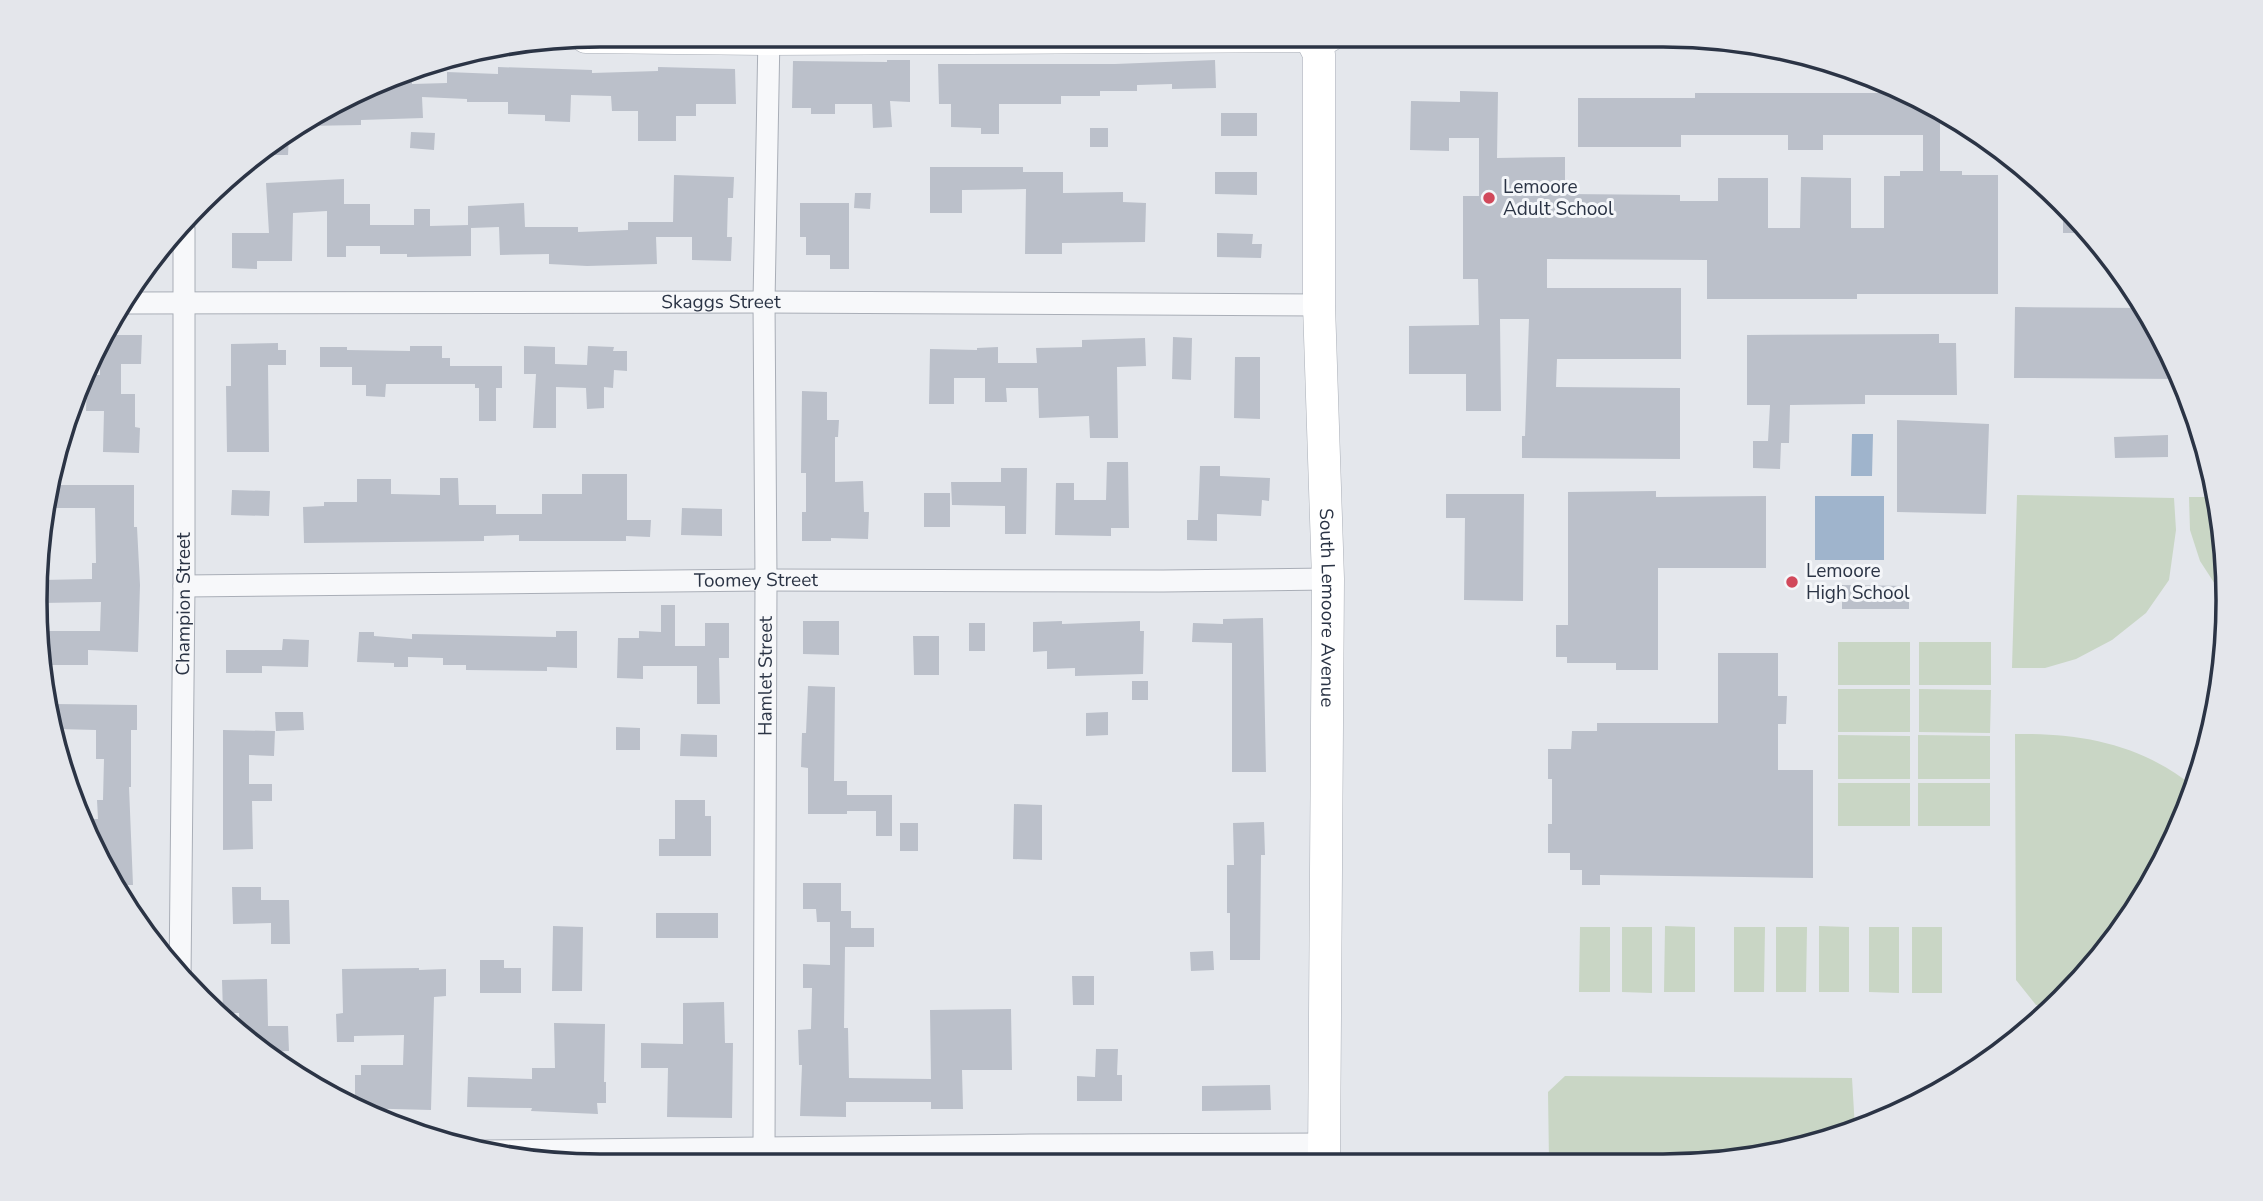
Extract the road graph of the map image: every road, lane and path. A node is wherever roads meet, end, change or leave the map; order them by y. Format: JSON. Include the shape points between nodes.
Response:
{"nodes":[{"id":1,"x":769,"y":47,"type":"edge"},
{"id":2,"x":1321,"y":47,"type":"edge"},
{"id":3,"x":184,"y":237,"type":"edge"},
{"id":4,"x":764,"y":302,"type":"junction"},
{"id":5,"x":134,"y":303,"type":"edge"},
{"id":6,"x":184,"y":303,"type":"junction"},
{"id":7,"x":1319,"y":305,"type":"junction"},
{"id":8,"x":1328,"y":579,"type":"junction"},
{"id":9,"x":766,"y":580,"type":"junction"},
{"id":10,"x":184,"y":586,"type":"junction"},
{"id":11,"x":180,"y":959,"type":"edge"},
{"id":12,"x":764,"y":1148,"type":"junction"},
{"id":13,"x":547,"y":1151,"type":"edge"},
{"id":14,"x":1324,"y":1153,"type":"edge"}],
"edges":[{"from":1,"to":4,"type":"street","name":"Hamlet Street"},
{"from":2,"to":7,"type":"main road","name":"South Lemoore Avenue"},
{"from":3,"to":6,"type":"street","name":"Champion Street"},
{"from":4,"to":6,"type":"street","name":"Skaggs Street"},
{"from":4,"to":7,"type":"street","name":"Skaggs Street"},
{"from":4,"to":9,"type":"street","name":"Hamlet Street"},
{"from":5,"to":6,"type":"street","name":"Skaggs Street"},
{"from":6,"to":10,"type":"street","name":"Champion Street"},
{"from":7,"to":8,"type":"main road","name":"South Lemoore Avenue"},
{"from":8,"to":9,"type":"street","name":"Toomey Street"},
{"from":8,"to":14,"type":"main road","name":"South Lemoore Avenue"},
{"from":9,"to":10,"type":"street","name":"Toomey Street"},
{"from":9,"to":12,"type":"street","name":"Hamlet Street"},
{"from":10,"to":11,"type":"street","name":"Champion Street"},
{"from":12,"to":13,"type":"street"},
{"from":12,"to":14,"type":"street"}]}
